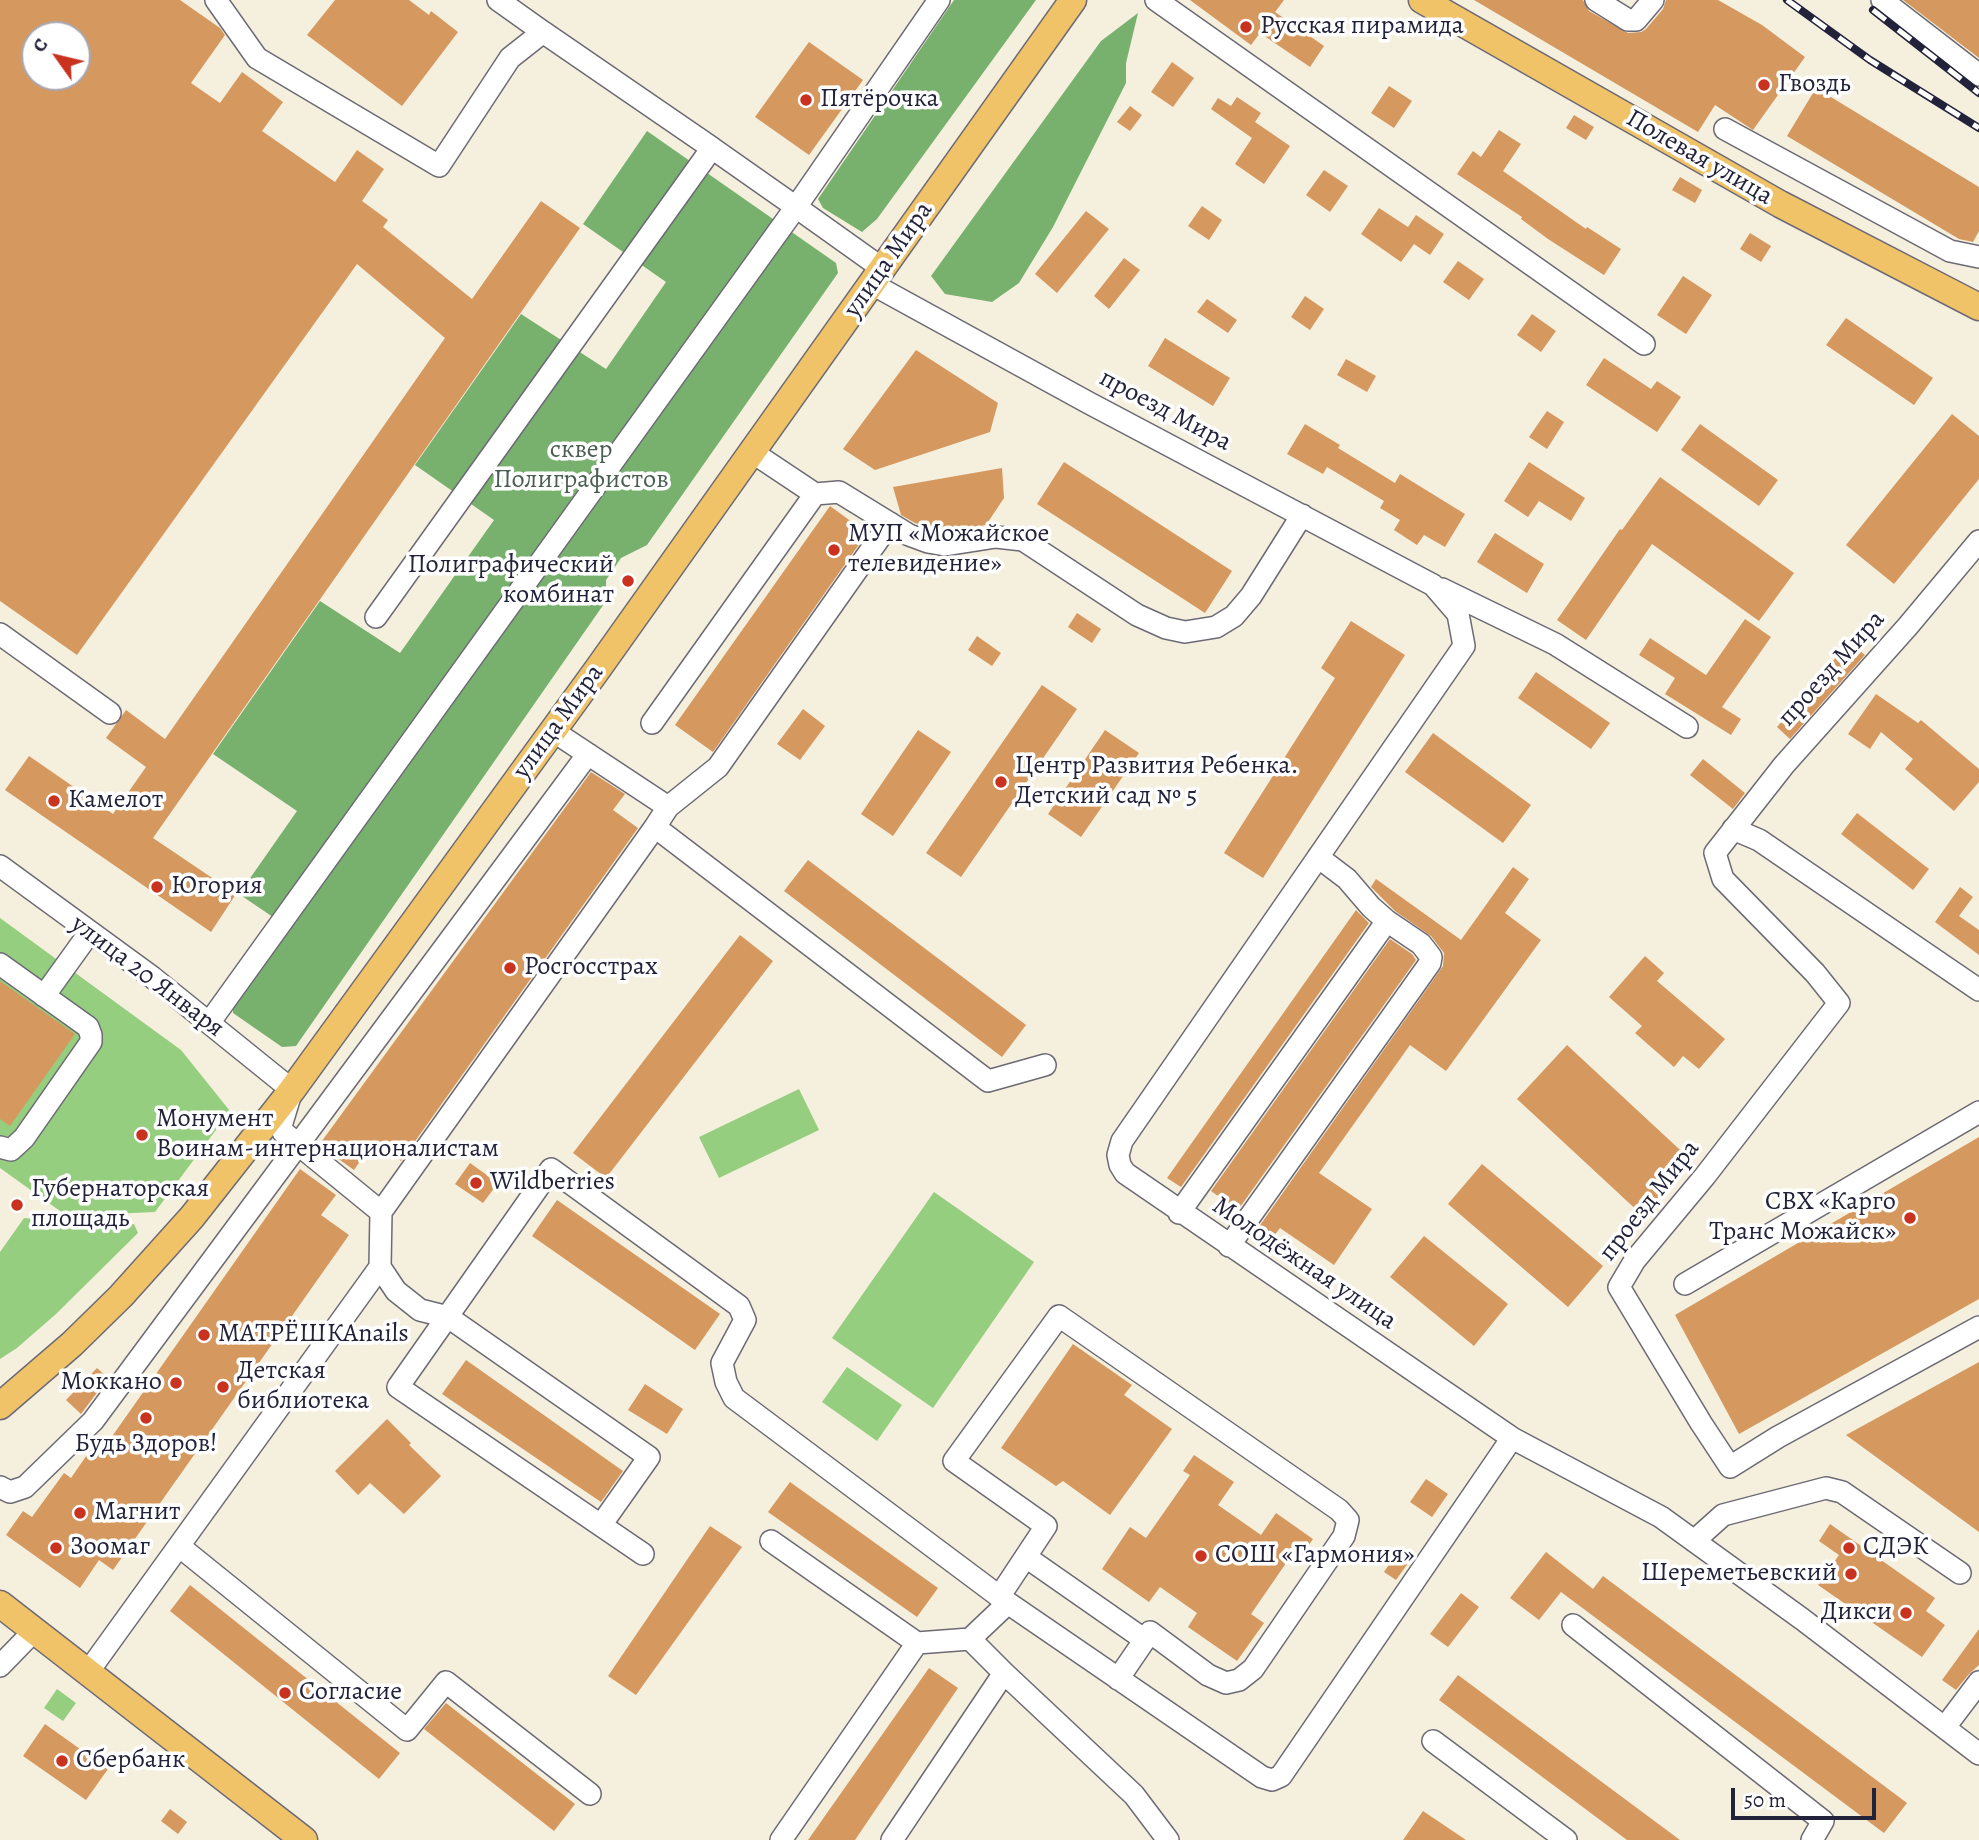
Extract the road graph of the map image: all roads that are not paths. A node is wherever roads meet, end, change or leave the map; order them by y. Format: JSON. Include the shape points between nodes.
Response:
{"nodes":[{"id":1,"x":216,"y":0,"type":"edge"},
{"id":2,"x":498,"y":0,"type":"edge"},
{"id":3,"x":939,"y":0,"type":"edge"},
{"id":4,"x":1073,"y":0,"type":"edge"},
{"id":5,"x":1156,"y":0,"type":"edge"},
{"id":6,"x":1422,"y":0,"type":"edge"},
{"id":7,"x":1596,"y":0,"type":"edge"},
{"id":8,"x":1653,"y":0,"type":"edge"},
{"id":9,"x":1882,"y":0,"type":"edge"},
{"id":10,"x":543,"y":32,"type":"junction"},
{"id":11,"x":1979,"y":75,"type":"edge"},
{"id":12,"x":1725,"y":129,"type":"dead end"},
{"id":13,"x":712,"y":148,"type":"junction"},
{"id":14,"x":796,"y":207,"type":"junction"},
{"id":15,"x":1979,"y":257,"type":"edge"},
{"id":16,"x":877,"y":277,"type":"junction"},
{"id":17,"x":1979,"y":307,"type":"edge"},
{"id":18,"x":1644,"y":344,"type":"dead end"},
{"id":19,"x":752,"y":452,"type":"junction"},
{"id":20,"x":815,"y":494,"type":"junction"},
{"id":21,"x":1301,"y":515,"type":"junction"},
{"id":22,"x":890,"y":523,"type":"junction"},
{"id":23,"x":1978,"y":546,"type":"edge"},
{"id":24,"x":1433,"y":585,"type":"junction"},
{"id":25,"x":376,"y":617,"type":"dead end"},
{"id":26,"x":0,"y":634,"type":"edge"},
{"id":27,"x":1464,"y":646,"type":"joint"},
{"id":28,"x":110,"y":713,"type":"dead end"},
{"id":29,"x":652,"y":723,"type":"dead end"},
{"id":30,"x":1688,"y":727,"type":"dead end"},
{"id":31,"x":553,"y":731,"type":"junction"},
{"id":32,"x":588,"y":754,"type":"junction"},
{"id":33,"x":668,"y":807,"type":"junction"},
{"id":34,"x":655,"y":827,"type":"junction"},
{"id":35,"x":1733,"y":830,"type":"junction"},
{"id":36,"x":1318,"y":857,"type":"junction"},
{"id":37,"x":0,"y":866,"type":"edge"},
{"id":38,"x":1387,"y":921,"type":"junction"},
{"id":39,"x":90,"y":932,"type":"junction"},
{"id":40,"x":0,"y":964,"type":"edge"},
{"id":41,"x":1979,"y":990,"type":"edge"},
{"id":42,"x":44,"y":996,"type":"junction"},
{"id":43,"x":209,"y":1023,"type":"junction"},
{"id":44,"x":1045,"y":1065,"type":"dead end"},
{"id":45,"x":292,"y":1090,"type":"junction"},
{"id":46,"x":1979,"y":1112,"type":"edge"},
{"id":47,"x":298,"y":1145,"type":"junction"},
{"id":48,"x":0,"y":1147,"type":"edge"},
{"id":49,"x":381,"y":1212,"type":"junction"},
{"id":50,"x":1179,"y":1213,"type":"junction"},
{"id":51,"x":1229,"y":1246,"type":"junction"},
{"id":52,"x":380,"y":1267,"type":"junction"},
{"id":53,"x":1685,"y":1284,"type":"dead end"},
{"id":54,"x":447,"y":1317,"type":"junction"},
{"id":55,"x":1979,"y":1327,"type":"edge"},
{"id":56,"x":0,"y":1406,"type":"edge"},
{"id":57,"x":1513,"y":1438,"type":"junction"},
{"id":58,"x":0,"y":1486,"type":"edge"},
{"id":59,"x":601,"y":1525,"type":"junction"},
{"id":60,"x":771,"y":1541,"type":"dead end"},
{"id":61,"x":1694,"y":1541,"type":"junction"},
{"id":62,"x":180,"y":1546,"type":"junction"},
{"id":63,"x":643,"y":1554,"type":"dead end"},
{"id":64,"x":1026,"y":1557,"type":"junction"},
{"id":65,"x":1961,"y":1573,"type":"dead end"},
{"id":66,"x":1003,"y":1600,"type":"junction"},
{"id":67,"x":0,"y":1604,"type":"edge"},
{"id":68,"x":1573,"y":1625,"type":"dead end"},
{"id":69,"x":34,"y":1631,"type":"junction"},
{"id":70,"x":970,"y":1639,"type":"junction"},
{"id":71,"x":1145,"y":1640,"type":"junction"},
{"id":72,"x":917,"y":1643,"type":"junction"},
{"id":73,"x":0,"y":1666,"type":"edge"},
{"id":74,"x":88,"y":1672,"type":"junction"},
{"id":75,"x":1004,"y":1673,"type":"junction"},
{"id":76,"x":1118,"y":1679,"type":"junction"},
{"id":77,"x":1979,"y":1682,"type":"edge"},
{"id":78,"x":1944,"y":1727,"type":"junction"},
{"id":79,"x":1433,"y":1741,"type":"dead end"},
{"id":80,"x":1979,"y":1754,"type":"edge"},
{"id":81,"x":590,"y":1794,"type":"dead end"},
{"id":82,"x":304,"y":1840,"type":"edge"},
{"id":83,"x":781,"y":1840,"type":"edge"},
{"id":84,"x":892,"y":1840,"type":"edge"},
{"id":85,"x":1168,"y":1840,"type":"edge"},
{"id":86,"x":1566,"y":1840,"type":"edge"},
{"id":87,"x":1812,"y":1840,"type":"edge"}],
"edges":[{"from":1,"to":10,"type":"street","via":[[257,58],[439,166],[510,58]]},
{"from":2,"to":10,"type":"street","name":"проезд Мира"},
{"from":3,"to":14,"type":"street"},
{"from":4,"to":16,"type":"main road","name":"улица Мира"},
{"from":5,"to":18,"type":"street"},
{"from":6,"to":17,"type":"main road","name":"Полевая улица","via":[[1770,198]]},
{"from":7,"to":8,"type":"street","via":[[1628,20],[1636,20]]},
{"from":9,"to":11,"type":"street"},
{"from":10,"to":13,"type":"street","name":"проезд Мира"},
{"from":12,"to":15,"type":"street","via":[[1950,251]]},
{"from":13,"to":14,"type":"street","name":"проезд Мира"},
{"from":13,"to":25,"type":"street"},
{"from":14,"to":16,"type":"street","name":"проезд Мира"},
{"from":14,"to":43,"type":"street"},
{"from":16,"to":19,"type":"main road","name":"улица Мира"},
{"from":16,"to":21,"type":"street","name":"проезд Мира"},
{"from":19,"to":20,"type":"street"},
{"from":19,"to":31,"type":"main road","name":"улица Мира"},
{"from":20,"to":22,"type":"street","via":[[839,492]]},
{"from":20,"to":29,"type":"street"},
{"from":21,"to":22,"type":"street","via":[[1234,616],[1216,627],[1185,632],[1137,615],[1023,540],[996,537],[945,544],[909,535]]},
{"from":21,"to":24,"type":"street","name":"проезд Мира"},
{"from":22,"to":33,"type":"street","via":[[718,767]]},
{"from":23,"to":35,"type":"street","name":"проезд Мира","via":[[1784,765]]},
{"from":24,"to":27,"type":"street","name":"проезд Мира","via":[[1458,614]]},
{"from":24,"to":30,"type":"street","name":"проезд Мира","via":[[1555,644]]},
{"from":26,"to":28,"type":"street"},
{"from":27,"to":36,"type":"street","name":"Молодёжная улица"},
{"from":31,"to":32,"type":"street"},
{"from":31,"to":45,"type":"main road","name":"улица Мира"},
{"from":32,"to":33,"type":"street"},
{"from":32,"to":47,"type":"street"},
{"from":33,"to":34,"type":"street"},
{"from":34,"to":44,"type":"street","via":[[988,1081]]},
{"from":34,"to":49,"type":"street"},
{"from":35,"to":41,"type":"street","via":[[1759,840]]},
{"from":35,"to":55,"type":"street","name":"проезд Мира","via":[[1716,853],[1723,879],[1839,1003],[1635,1260],[1619,1287],[1730,1467]]},
{"from":36,"to":38,"type":"street","via":[[1347,879]]},
{"from":36,"to":50,"type":"street","name":"Молодёжная улица","via":[[1122,1141],[1118,1155],[1125,1173]]},
{"from":37,"to":39,"type":"street","name":"улица 20 Января"},
{"from":38,"to":50,"type":"street"},
{"from":38,"to":51,"type":"street","via":[[1421,944],[1430,963]]},
{"from":39,"to":42,"type":"street"},
{"from":39,"to":43,"type":"street","name":"улица 20 Января"},
{"from":40,"to":42,"type":"street"},
{"from":42,"to":48,"type":"street","via":[[88,1027],[91,1042],[18,1145],[11,1150]]},
{"from":43,"to":45,"type":"street","name":"улица 20 Января"},
{"from":45,"to":47,"type":"street","via":[[281,1126]]},
{"from":45,"to":56,"type":"main road","name":"улица Мира","via":[[192,1217],[121,1296]]},
{"from":46,"to":53,"type":"street"},
{"from":47,"to":49,"type":"street"},
{"from":47,"to":58,"type":"street","via":[[93,1421],[25,1487],[10,1492]]},
{"from":49,"to":52,"type":"street"},
{"from":50,"to":51,"type":"street","name":"Молодёжная улица"},
{"from":51,"to":57,"type":"street","name":"Молодёжная улица"},
{"from":52,"to":54,"type":"street","via":[[396,1291],[421,1310]]},
{"from":52,"to":62,"type":"street"},
{"from":54,"to":59,"type":"street","via":[[649,1457]]},
{"from":54,"to":59,"type":"street","via":[[398,1387]]},
{"from":54,"to":66,"type":"street","via":[[551,1170],[738,1306],[745,1320],[722,1363],[734,1398]]},
{"from":57,"to":61,"type":"street","name":"Молодёжная улица","via":[[1661,1517]]},
{"from":57,"to":76,"type":"street","via":[[1281,1776],[1272,1780],[1262,1777]]},
{"from":59,"to":63,"type":"street"},
{"from":60,"to":72,"type":"street"},
{"from":61,"to":65,"type":"street","via":[[1723,1515],[1826,1488],[1842,1492]]},
{"from":61,"to":78,"type":"street","name":"Молодёжная улица"},
{"from":62,"to":74,"type":"street"},
{"from":62,"to":81,"type":"street","via":[[407,1730],[446,1682]]},
{"from":64,"to":66,"type":"street"},
{"from":64,"to":71,"type":"street"},
{"from":64,"to":71,"type":"street","via":[[1046,1527],[954,1461],[1059,1316],[1348,1520],[1337,1548],[1253,1669],[1239,1679],[1226,1684],[1150,1632]]},
{"from":66,"to":70,"type":"street"},
{"from":66,"to":76,"type":"street"},
{"from":67,"to":69,"type":"main road"},
{"from":68,"to":87,"type":"street","via":[[1823,1821]]},
{"from":69,"to":73,"type":"street"},
{"from":69,"to":74,"type":"main road"},
{"from":70,"to":72,"type":"street"},
{"from":70,"to":75,"type":"street"},
{"from":71,"to":76,"type":"street"},
{"from":72,"to":83,"type":"street"},
{"from":74,"to":82,"type":"main road"},
{"from":75,"to":84,"type":"street"},
{"from":75,"to":85,"type":"street","via":[[1134,1795]]},
{"from":77,"to":78,"type":"street"},
{"from":78,"to":80,"type":"street","name":"Молодёжная улица"},
{"from":79,"to":86,"type":"street"}]}
